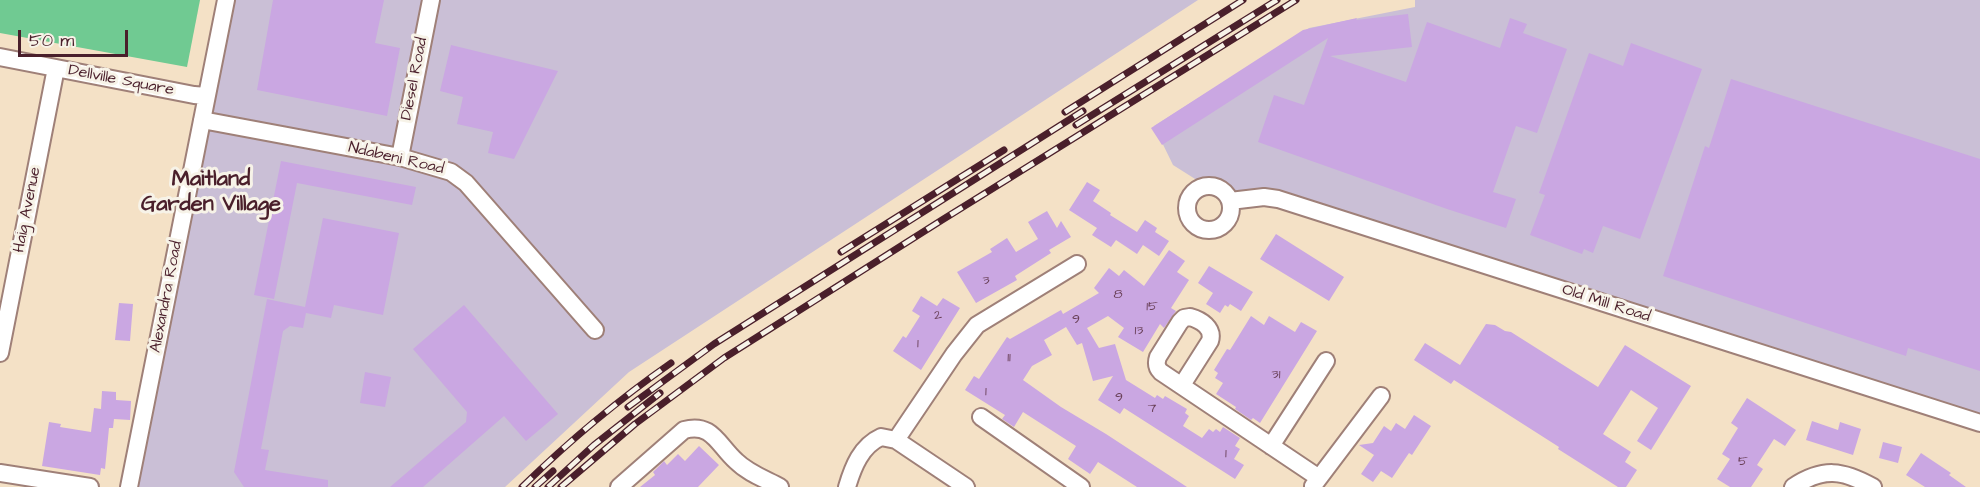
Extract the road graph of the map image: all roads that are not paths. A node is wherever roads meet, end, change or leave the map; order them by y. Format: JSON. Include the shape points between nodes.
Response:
{"nodes":[{"id":1,"x":226,"y":0,"type":"edge"},
{"id":2,"x":431,"y":0,"type":"edge"},
{"id":3,"x":0,"y":57,"type":"edge"},
{"id":4,"x":56,"y":68,"type":"junction"},
{"id":5,"x":207,"y":96,"type":"junction"},
{"id":6,"x":202,"y":120,"type":"junction"},
{"id":7,"x":400,"y":157,"type":"junction"},
{"id":8,"x":1230,"y":201,"type":"dead end"},
{"id":9,"x":1077,"y":264,"type":"dead end"},
{"id":10,"x":595,"y":330,"type":"dead end"},
{"id":11,"x":0,"y":353,"type":"edge"},
{"id":12,"x":1326,"y":361,"type":"dead end"},
{"id":13,"x":1182,"y":386,"type":"dead end"},
{"id":14,"x":1381,"y":396,"type":"dead end"},
{"id":15,"x":981,"y":417,"type":"dead end"},
{"id":16,"x":1980,"y":423,"type":"edge"},
{"id":17,"x":896,"y":440,"type":"junction"},
{"id":18,"x":1271,"y":446,"type":"junction"},
{"id":19,"x":0,"y":473,"type":"edge"},
{"id":20,"x":1316,"y":483,"type":"edge"},
{"id":21,"x":90,"y":487,"type":"edge"},
{"id":22,"x":129,"y":487,"type":"edge"},
{"id":23,"x":619,"y":487,"type":"edge"},
{"id":24,"x":780,"y":487,"type":"edge"},
{"id":25,"x":847,"y":487,"type":"edge"},
{"id":26,"x":966,"y":487,"type":"edge"},
{"id":27,"x":1082,"y":487,"type":"edge"},
{"id":28,"x":1793,"y":487,"type":"edge"},
{"id":29,"x":1873,"y":487,"type":"edge"}],
"edges":[{"from":1,"to":5,"type":"street","name":"Alexandra Road"},
{"from":2,"to":7,"type":"street","name":"Diesel Road"},
{"from":3,"to":4,"type":"street","name":"Dellville Square"},
{"from":4,"to":5,"type":"street","name":"Dellville Square"},
{"from":4,"to":11,"type":"street","name":"Haig Avenue"},
{"from":5,"to":6,"type":"street","name":"Alexandra Road"},
{"from":6,"to":7,"type":"street","name":"Ndabeni Road"},
{"from":6,"to":22,"type":"street","name":"Alexandra Road"},
{"from":7,"to":10,"type":"street","name":"Ndabeni Road","via":[[451,171],[466,183]]},
{"from":8,"to":16,"type":"street","name":"Old Mill Road","via":[[1278,199]]},
{"from":9,"to":17,"type":"street","via":[[977,325]]},
{"from":12,"to":18,"type":"street"},
{"from":13,"to":18,"type":"street"},
{"from":14,"to":20,"type":"street"},
{"from":15,"to":27,"type":"street"},
{"from":17,"to":25,"type":"street","via":[[881,437],[869,444],[858,457]]},
{"from":17,"to":26,"type":"street"},
{"from":18,"to":20,"type":"street"},
{"from":19,"to":21,"type":"street"},
{"from":23,"to":24,"type":"street","via":[[684,430],[694,427],[708,431],[736,462]]},
{"from":28,"to":29,"type":"street","via":[[1835,472]]}]}
